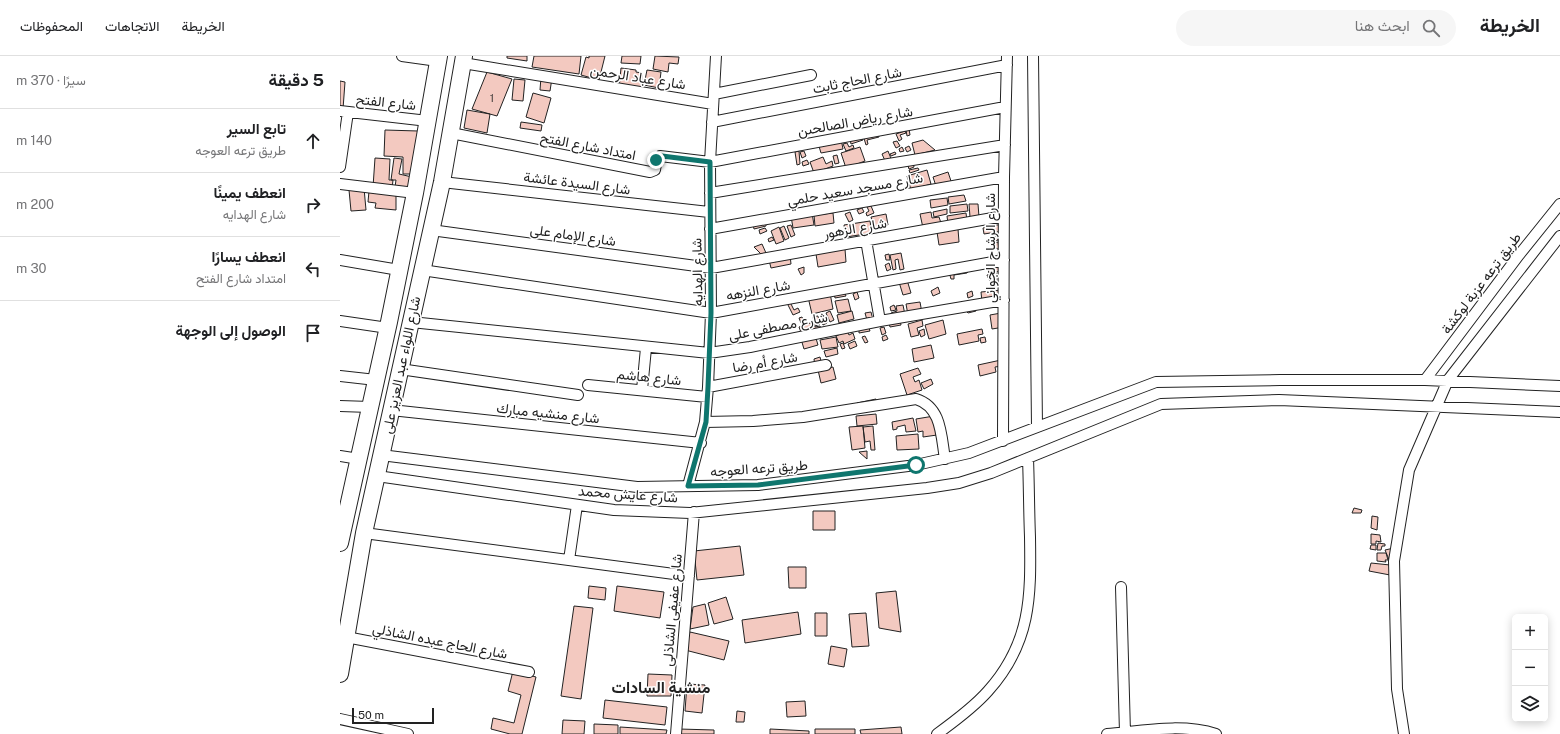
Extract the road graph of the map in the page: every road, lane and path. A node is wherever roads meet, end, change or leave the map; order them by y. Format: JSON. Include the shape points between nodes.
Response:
{"nodes":[{"id":1,"x":402,"y":56,"type":"edge"},
{"id":2,"x":716,"y":56,"type":"edge"},
{"id":3,"x":1033,"y":56,"type":"edge"},
{"id":4,"x":439,"y":58,"type":"edge"},
{"id":5,"x":464,"y":59,"type":"edge"},
{"id":6,"x":1007,"y":60,"type":"edge"},
{"id":7,"x":810,"y":75,"type":"dead end"},
{"id":8,"x":713,"y":99,"type":"junction"},
{"id":9,"x":1005,"y":107,"type":"junction"},
{"id":10,"x":344,"y":112,"type":"edge"},
{"id":11,"x":428,"y":121,"type":"junction"},
{"id":12,"x":712,"y":122,"type":"junction"},
{"id":13,"x":451,"y":133,"type":"junction"},
{"id":14,"x":1005,"y":145,"type":"junction"},
{"id":15,"x":710,"y":162,"type":"junction"},
{"id":16,"x":340,"y":167,"type":"edge"},
{"id":17,"x":1004,"y":177,"type":"junction"},
{"id":18,"x":442,"y":182,"type":"junction"},
{"id":19,"x":340,"y":184,"type":"edge"},
{"id":20,"x":415,"y":193,"type":"junction"},
{"id":21,"x":710,"y":193,"type":"junction"},
{"id":22,"x":1560,"y":204,"type":"edge"},
{"id":23,"x":709,"y":212,"type":"junction"},
{"id":24,"x":1004,"y":216,"type":"junction"},
{"id":25,"x":710,"y":229,"type":"junction"},
{"id":26,"x":431,"y":230,"type":"junction"},
{"id":27,"x":1560,"y":236,"type":"edge"},
{"id":28,"x":866,"y":240,"type":"junction"},
{"id":29,"x":340,"y":260,"type":"edge"},
{"id":30,"x":1004,"y":260,"type":"junction"},
{"id":31,"x":711,"y":268,"type":"junction"},
{"id":32,"x":399,"y":270,"type":"junction"},
{"id":33,"x":422,"y":270,"type":"junction"},
{"id":34,"x":874,"y":285,"type":"junction"},
{"id":35,"x":1004,"y":300,"type":"junction"},
{"id":36,"x":711,"y":313,"type":"junction"},
{"id":37,"x":340,"y":321,"type":"edge"},
{"id":38,"x":880,"y":321,"type":"junction"},
{"id":39,"x":410,"y":324,"type":"junction"},
{"id":40,"x":388,"y":325,"type":"junction"},
{"id":41,"x":646,"y":348,"type":"junction"},
{"id":42,"x":383,"y":350,"type":"junction"},
{"id":43,"x":709,"y":353,"type":"junction"},
{"id":44,"x":402,"y":362,"type":"junction"},
{"id":45,"x":826,"y":365,"type":"dead end"},
{"id":46,"x":340,"y":376,"type":"edge"},
{"id":47,"x":376,"y":380,"type":"junction"},
{"id":48,"x":1425,"y":380,"type":"junction"},
{"id":49,"x":1448,"y":380,"type":"junction"},
{"id":50,"x":588,"y":385,"type":"dead end"},
{"id":51,"x":1560,"y":386,"type":"edge"},
{"id":52,"x":708,"y":387,"type":"junction"},
{"id":53,"x":642,"y":390,"type":"junction"},
{"id":54,"x":578,"y":395,"type":"dead end"},
{"id":55,"x":707,"y":397,"type":"junction"},
{"id":56,"x":340,"y":406,"type":"edge"},
{"id":57,"x":1437,"y":406,"type":"junction"},
{"id":58,"x":370,"y":407,"type":"junction"},
{"id":59,"x":391,"y":410,"type":"junction"},
{"id":60,"x":1560,"y":412,"type":"edge"},
{"id":61,"x":706,"y":422,"type":"junction"},
{"id":62,"x":1037,"y":427,"type":"junction"},
{"id":63,"x":1003,"y":441,"type":"junction"},
{"id":64,"x":701,"y":443,"type":"junction"},
{"id":65,"x":382,"y":455,"type":"junction"},
{"id":66,"x":340,"y":456,"type":"edge"},
{"id":67,"x":1028,"y":458,"type":"junction"},
{"id":68,"x":359,"y":459,"type":"junction"},
{"id":69,"x":945,"y":459,"type":"junction"},
{"id":70,"x":377,"y":476,"type":"junction"},
{"id":71,"x":688,"y":486,"type":"junction"},
{"id":72,"x":577,"y":505,"type":"junction"},
{"id":73,"x":694,"y":512,"type":"junction"},
{"id":74,"x":343,"y":515,"type":"edge"},
{"id":75,"x":364,"y":533,"type":"junction"},
{"id":76,"x":340,"y":543,"type":"edge"},
{"id":77,"x":569,"y":560,"type":"junction"},
{"id":78,"x":689,"y":576,"type":"junction"},
{"id":79,"x":1121,"y":587,"type":"dead end"},
{"id":80,"x":346,"y":637,"type":"junction"},
{"id":81,"x":529,"y":672,"type":"dead end"},
{"id":82,"x":340,"y":674,"type":"edge"},
{"id":83,"x":340,"y":718,"type":"edge"},
{"id":84,"x":1125,"y":733,"type":"junction"},
{"id":85,"x":402,"y":734,"type":"edge"},
{"id":86,"x":676,"y":734,"type":"edge"},
{"id":87,"x":937,"y":734,"type":"edge"},
{"id":88,"x":1108,"y":734,"type":"edge"},
{"id":89,"x":1214,"y":734,"type":"edge"},
{"id":90,"x":1404,"y":734,"type":"edge"}],
"edges":[{"from":1,"to":4,"type":"street"},
{"from":2,"to":8,"type":"street","name":"شارع الهدايه"},
{"from":3,"to":62,"type":"street"},
{"from":4,"to":11,"type":"main road","name":"شارع اللواء عبد العزيز على"},
{"from":5,"to":8,"type":"street","name":"شارع عباد الرحمن"},
{"from":5,"to":13,"type":"main road","name":"شارع اللواء عبد العزيز على"},
{"from":6,"to":9,"type":"street","name":"شارع الرشاح الجواني"},
{"from":6,"to":12,"type":"street","name":"شارع الحاج ثابت"},
{"from":7,"to":8,"type":"street","name":"شارع عباد الرحمن"},
{"from":8,"to":12,"type":"street","name":"شارع الهدايه"},
{"from":9,"to":14,"type":"street","name":"شارع الرشاح الجواني"},
{"from":9,"to":15,"type":"street","name":"شارع رياض الصالحىن"},
{"from":10,"to":11,"type":"street","name":"شارع الفتح"},
{"from":10,"to":16,"type":"street"},
{"from":11,"to":20,"type":"main road","name":"شارع اللواء عبد العزيز على"},
{"from":12,"to":15,"type":"street","name":"شارع الهدايه"},
{"from":13,"to":15,"type":"street","name":"امتداد شارع الفتح","via":[[650,172],[655,170],[657,158],[660,156]]},
{"from":13,"to":18,"type":"main road","name":"شارع اللواء عبد العزيز على"},
{"from":14,"to":17,"type":"street","name":"شارع الرشاح الجواني"},
{"from":14,"to":21,"type":"street"},
{"from":15,"to":21,"type":"street","name":"شارع الهدايه"},
{"from":17,"to":24,"type":"street","name":"شارع الرشاح الجواني"},
{"from":17,"to":25,"type":"street","name":"شارع مسجد سعيد حلمي"},
{"from":18,"to":23,"type":"street","name":"شارع السيدة عائشة"},
{"from":18,"to":26,"type":"main road","name":"شارع اللواء عبد العزيز على"},
{"from":19,"to":20,"type":"street"},
{"from":20,"to":32,"type":"main road","name":"شارع اللواء عبد العزيز على"},
{"from":21,"to":23,"type":"street","name":"شارع الهدايه"},
{"from":22,"to":48,"type":"street","name":"طريق ترعه عزبة لوكشة"},
{"from":23,"to":25,"type":"street","name":"شارع الهدايه"},
{"from":24,"to":28,"type":"street","name":"شارع الزهور"},
{"from":24,"to":30,"type":"street","name":"شارع الرشاح الجواني"},
{"from":25,"to":31,"type":"street","name":"شارع الهدايه"},
{"from":26,"to":31,"type":"street","name":"شارع الإمام على"},
{"from":26,"to":33,"type":"main road","name":"شارع اللواء عبد العزيز على"},
{"from":27,"to":49,"type":"street"},
{"from":28,"to":31,"type":"street","name":"شارع الزهور"},
{"from":28,"to":34,"type":"street"},
{"from":29,"to":32,"type":"street"},
{"from":30,"to":34,"type":"street","name":"شارع النزهه"},
{"from":30,"to":35,"type":"street","name":"شارع الرشاح الجواني"},
{"from":31,"to":36,"type":"street","name":"شارع الهدايه"},
{"from":32,"to":40,"type":"main road","name":"شارع اللواء عبد العزيز على"},
{"from":33,"to":36,"type":"street","name":"شارع النزهه"},
{"from":33,"to":39,"type":"main road","name":"شارع اللواء عبد العزيز على"},
{"from":34,"to":36,"type":"street","name":"شارع النزهه"},
{"from":34,"to":38,"type":"street"},
{"from":35,"to":38,"type":"street","name":"شارع مصطفى على"},
{"from":35,"to":63,"type":"street","name":"شارع الرشاح الجواني"},
{"from":36,"to":43,"type":"street","name":"شارع الهدايه"},
{"from":37,"to":40,"type":"street"},
{"from":38,"to":43,"type":"street","name":"شارع مصطفى على"},
{"from":39,"to":40,"type":"main road","via":[[401,319]]},
{"from":39,"to":41,"type":"street","name":"شارع مصطفى على"},
{"from":39,"to":44,"type":"main road","name":"شارع اللواء عبد العزيز على"},
{"from":40,"to":42,"type":"main road","name":"شارع اللواء عبد العزيز على"},
{"from":41,"to":43,"type":"street","name":"شارع مصطفى على"},
{"from":41,"to":53,"type":"street"},
{"from":42,"to":44,"type":"main road"},
{"from":42,"to":47,"type":"main road","name":"شارع اللواء عبد العزيز على"},
{"from":43,"to":52,"type":"street","name":"شارع الهدايه"},
{"from":44,"to":54,"type":"street"},
{"from":44,"to":59,"type":"main road","name":"شارع اللواء عبد العزيز على"},
{"from":45,"to":52,"type":"street","name":"شارع أم رضا"},
{"from":46,"to":47,"type":"street"},
{"from":47,"to":58,"type":"main road","name":"شارع اللواء عبد العزيز على"},
{"from":48,"to":49,"type":"street","name":"طريق ترعه العوجه"},
{"from":48,"to":62,"type":"street","name":"طريق ترعه العوجه","via":[[1156,382]]},
{"from":49,"to":51,"type":"street","name":"طريق ترعه العوجه"},
{"from":49,"to":57,"type":"street"},
{"from":50,"to":53,"type":"street","name":"شارع هاشم"},
{"from":52,"to":55,"type":"street","name":"شارع الهدايه"},
{"from":53,"to":55,"type":"street","name":"شارع هاشم"},
{"from":55,"to":61,"type":"street","name":"شارع الهدايه"},
{"from":56,"to":58,"type":"street"},
{"from":57,"to":60,"type":"street","name":"شارع عايش محمد"},
{"from":57,"to":67,"type":"street","name":"شارع عايش محمد","via":[[1278,400],[1161,404]]},
{"from":57,"to":90,"type":"street","via":[[1408,470],[1394,561],[1397,689]]},
{"from":58,"to":68,"type":"main road","name":"شارع اللواء عبد العزيز على"},
{"from":59,"to":64,"type":"street","name":"شارع منشيه مبارك"},
{"from":59,"to":65,"type":"main road","name":"شارع اللواء عبد العزيز على"},
{"from":61,"to":64,"type":"street","name":"شارع الهدايه"},
{"from":61,"to":69,"type":"street","via":[[803,416],[916,399],[931,407],[936,414]]},
{"from":62,"to":63,"type":"street","name":"طريق ترعه العوجه"},
{"from":63,"to":69,"type":"street","name":"طريق ترعه العوجه"},
{"from":64,"to":71,"type":"street","name":"شارع الهدايه"},
{"from":65,"to":70,"type":"main road","name":"شارع اللواء عبد العزيز على"},
{"from":65,"to":71,"type":"street","name":"طريق ترعه العوجه","via":[[637,487]]},
{"from":66,"to":68,"type":"street"},
{"from":67,"to":73,"type":"street","name":"شارع عايش محمد","via":[[991,473],[926,488]]},
{"from":67,"to":87,"type":"street","via":[[1031,592],[1018,645],[1005,669],[988,691],[969,710]]},
{"from":68,"to":74,"type":"main road","name":"شارع اللواء عبد العزيز على"},
{"from":69,"to":71,"type":"street","name":"طريق ترعه العوجه","via":[[758,485]]},
{"from":70,"to":72,"type":"street","name":"شارع عايش محمد"},
{"from":70,"to":75,"type":"main road","name":"شارع اللواء عبد العزيز على"},
{"from":72,"to":73,"type":"street","name":"شارع عايش محمد","via":[[614,510]]},
{"from":72,"to":77,"type":"street"},
{"from":73,"to":78,"type":"street","name":"شارع عفيفى الشاذلى"},
{"from":74,"to":76,"type":"main road","name":"شارع اللواء عبد العزيز على"},
{"from":75,"to":77,"type":"street"},
{"from":75,"to":80,"type":"main road","name":"شارع اللواء عبد العزيز على"},
{"from":77,"to":78,"type":"street"},
{"from":78,"to":86,"type":"street","name":"شارع عفيفى الشاذلى"},
{"from":79,"to":84,"type":"street"},
{"from":80,"to":81,"type":"street","name":"شارع الحاج عبده الشاذلي"},
{"from":80,"to":82,"type":"main road","name":"شارع اللواء عبد العزيز على"},
{"from":83,"to":85,"type":"street"},
{"from":84,"to":88,"type":"street"},
{"from":84,"to":89,"type":"street","via":[[1179,729]]}]}
